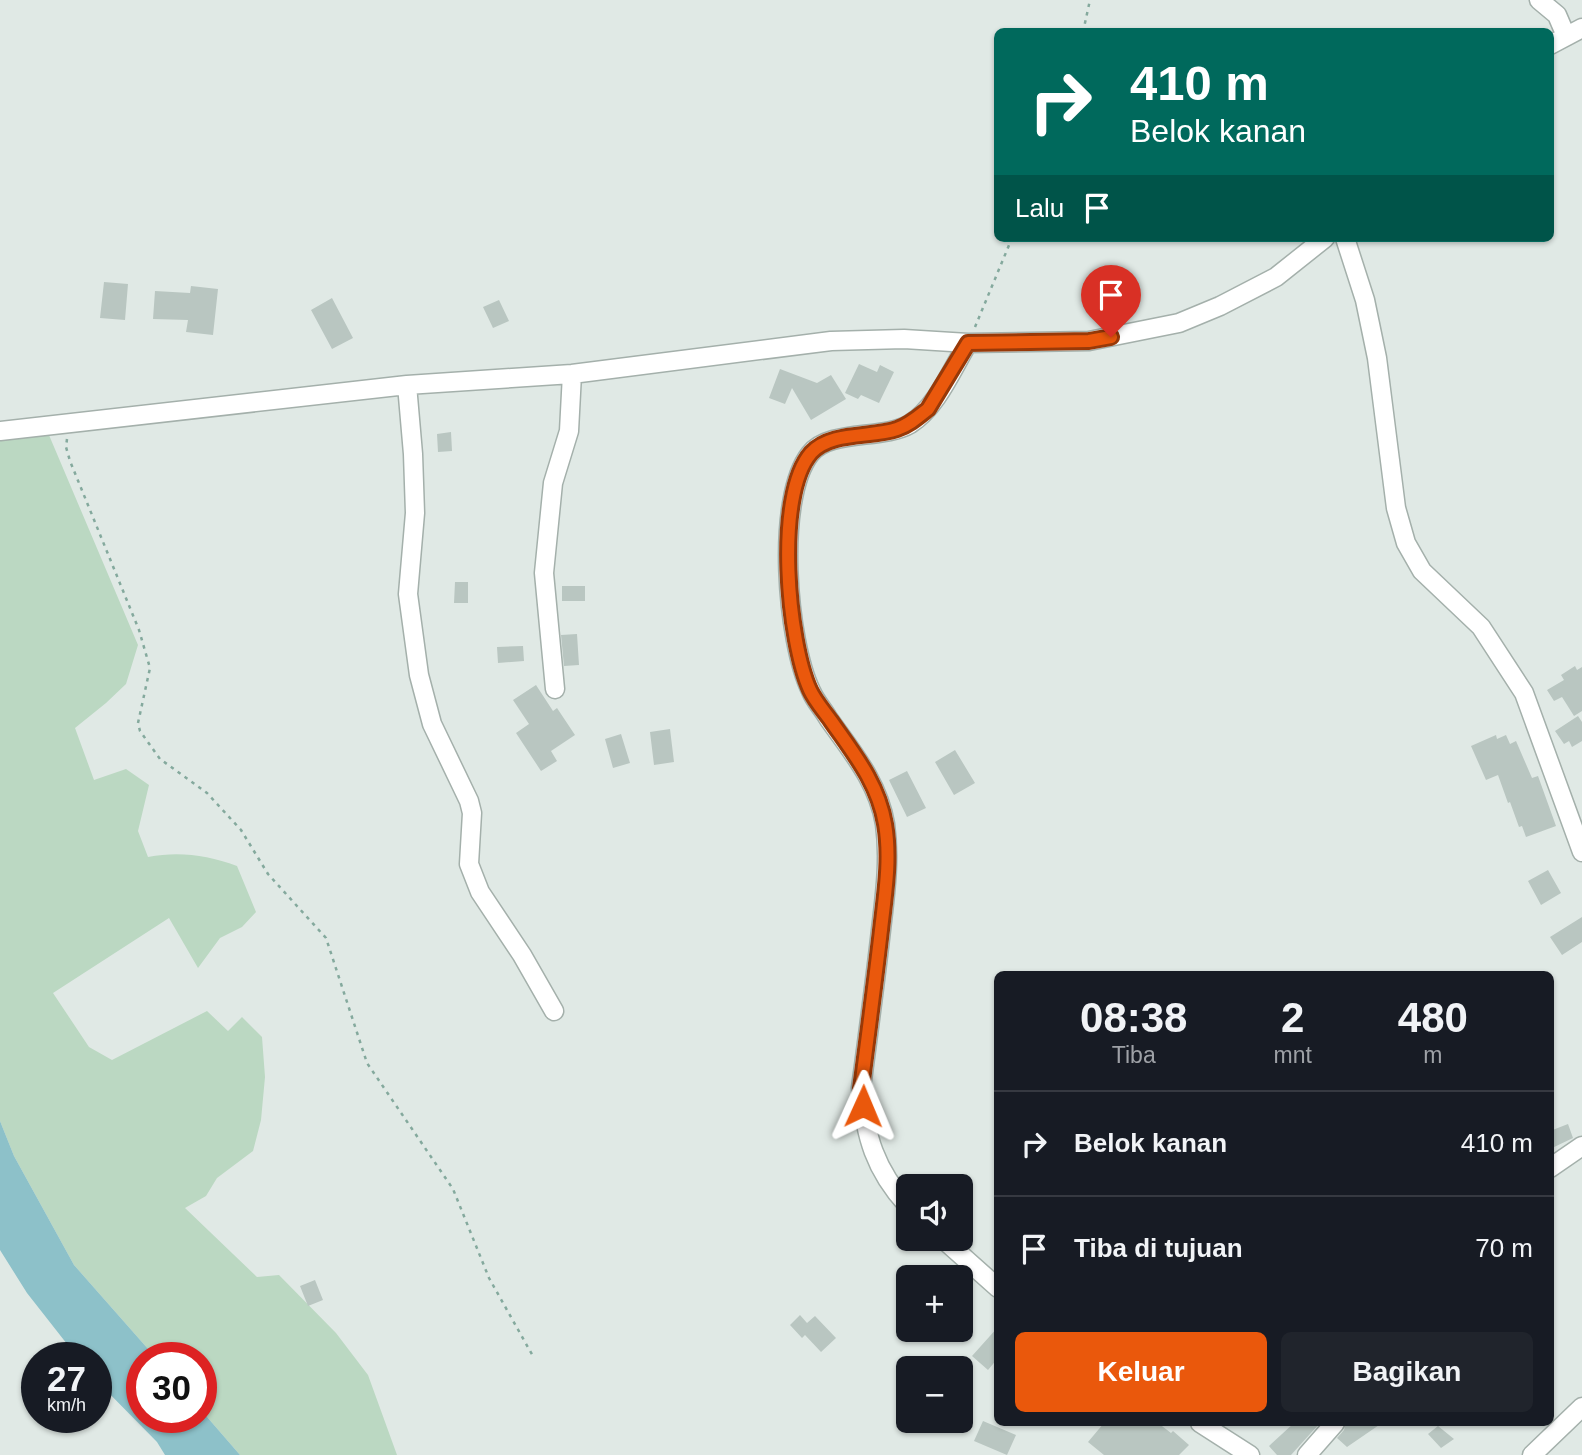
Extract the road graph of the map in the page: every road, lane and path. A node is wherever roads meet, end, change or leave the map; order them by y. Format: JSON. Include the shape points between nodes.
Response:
{"nodes":[{"id":1,"x":1090,"y":0,"type":"edge"},
{"id":2,"x":1539,"y":0,"type":"edge"},
{"id":3,"x":1084,"y":28,"type":"edge"},
{"id":4,"x":1566,"y":36,"type":"edge"},
{"id":5,"x":1010,"y":242,"type":"edge"},
{"id":6,"x":1320,"y":242,"type":"edge"},
{"id":7,"x":1346,"y":242,"type":"edge"},
{"id":8,"x":968,"y":343,"type":"junction"},
{"id":9,"x":572,"y":374,"type":"junction"},
{"id":10,"x":407,"y":385,"type":"junction"},
{"id":11,"x":82,"y":421,"type":"junction"},
{"id":12,"x":0,"y":431,"type":"edge"},
{"id":13,"x":555,"y":689,"type":"dead end"},
{"id":14,"x":1582,"y":852,"type":"edge"},
{"id":15,"x":554,"y":1011,"type":"dead end"},
{"id":16,"x":1582,"y":1146,"type":"edge"},
{"id":17,"x":1554,"y":1165,"type":"edge"},
{"id":18,"x":896,"y":1193,"type":"edge"},
{"id":19,"x":956,"y":1251,"type":"edge"},
{"id":20,"x":994,"y":1284,"type":"edge"},
{"id":21,"x":534,"y":1358,"type":"dead end"},
{"id":22,"x":1582,"y":1407,"type":"edge"},
{"id":23,"x":1582,"y":1419,"type":"edge"},
{"id":24,"x":1205,"y":1426,"type":"edge"},
{"id":25,"x":1332,"y":1426,"type":"edge"},
{"id":26,"x":1250,"y":1455,"type":"edge"},
{"id":27,"x":1307,"y":1455,"type":"edge"},
{"id":28,"x":1532,"y":1455,"type":"edge"},
{"id":29,"x":1545,"y":1455,"type":"edge"}],
"edges":[{"from":1,"to":3,"type":"path"},
{"from":2,"to":4,"type":"street","via":[[1557,15]]},
{"from":5,"to":8,"type":"path"},
{"from":6,"to":8,"type":"street","via":[[1276,277],[1179,323],[1089,341]]},
{"from":7,"to":14,"type":"street","via":[[1377,358],[1396,508],[1406,543],[1422,571],[1481,627],[1524,693]]},
{"from":8,"to":9,"type":"street","via":[[831,341]]},
{"from":8,"to":18,"type":"street","via":[[928,409],[909,424],[829,441],[810,454],[795,485],[789,529],[789,599],[804,674],[811,693],[871,779],[884,823],[888,863],[861,1088],[864,1125],[874,1156]]},
{"from":9,"to":10,"type":"street"},
{"from":9,"to":13,"type":"street","via":[[569,431],[553,483],[544,573]]},
{"from":10,"to":11,"type":"street"},
{"from":10,"to":15,"type":"street","via":[[415,503],[408,594],[419,675],[432,724],[469,801],[468,864],[480,892]]},
{"from":11,"to":12,"type":"street"},
{"from":11,"to":21,"type":"path","via":[[69,433],[66,447],[150,668],[140,731],[160,759],[207,793],[241,830],[268,874],[326,938],[366,1063],[453,1189],[489,1278]]},
{"from":16,"to":17,"type":"street"},
{"from":19,"to":20,"type":"street"},
{"from":22,"to":28,"type":"street"},
{"from":23,"to":29,"type":"street"},
{"from":24,"to":26,"type":"street"},
{"from":25,"to":27,"type":"street"}]}
